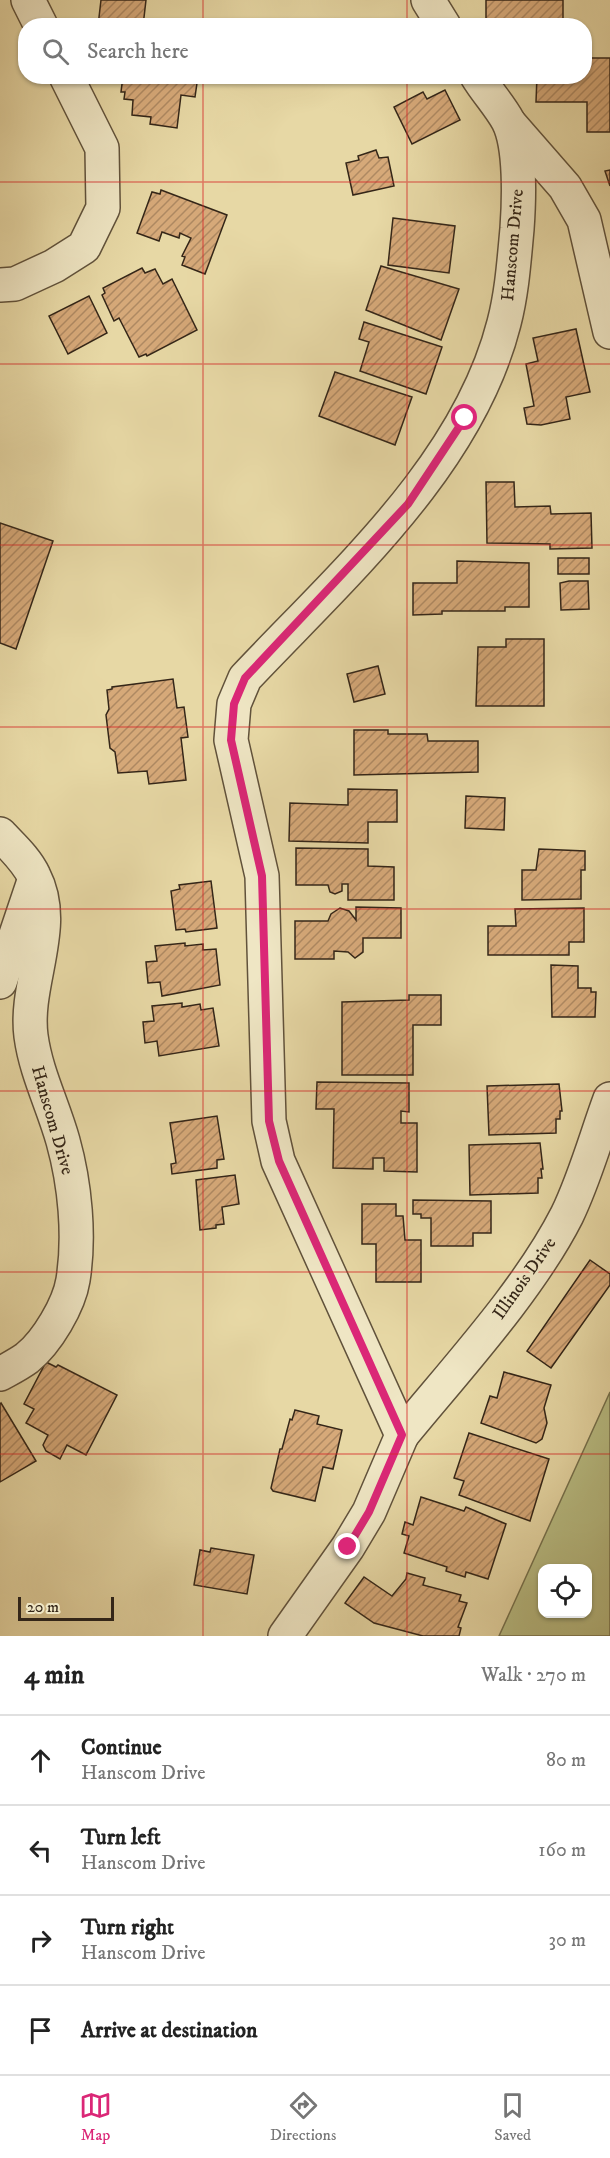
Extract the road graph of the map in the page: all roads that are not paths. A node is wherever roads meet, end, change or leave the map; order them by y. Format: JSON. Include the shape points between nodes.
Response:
{"nodes":[{"id":1,"x":28,"y":0,"type":"edge"},
{"id":2,"x":428,"y":0,"type":"edge"},
{"id":3,"x":37,"y":18,"type":"edge"},
{"id":4,"x":439,"y":18,"type":"edge"},
{"id":5,"x":70,"y":84,"type":"edge"},
{"id":6,"x":483,"y":84,"type":"edge"},
{"id":7,"x":509,"y":122,"type":"junction"},
{"id":8,"x":0,"y":285,"type":"edge"},
{"id":9,"x":610,"y":332,"type":"edge"},
{"id":10,"x":0,"y":834,"type":"edge"},
{"id":11,"x":35,"y":876,"type":"junction"},
{"id":12,"x":0,"y":982,"type":"edge"},
{"id":13,"x":610,"y":1099,"type":"edge"},
{"id":14,"x":0,"y":1374,"type":"edge"},
{"id":15,"x":402,"y":1435,"type":"junction"},
{"id":16,"x":285,"y":1636,"type":"edge"}],
"edges":[{"from":1,"to":3,"type":"street"},
{"from":2,"to":4,"type":"street"},
{"from":5,"to":8,"type":"street","via":[[102,148],[103,208],[84,247],[15,284]]},
{"from":6,"to":7,"type":"street","name":"Hanscom Drive"},
{"from":7,"to":9,"type":"street","via":[[565,187],[584,220]]},
{"from":7,"to":15,"type":"street","name":"Hanscom Drive","via":[[519,172],[513,277],[503,325],[465,418],[408,504],[245,678],[234,704],[231,740],[262,876],[269,1121],[279,1161]]},
{"from":10,"to":11,"type":"street"},
{"from":11,"to":12,"type":"street"},
{"from":11,"to":14,"type":"street","name":"Hanscom Drive","via":[[43,904],[43,935],[31,1002],[31,1035],[71,1178],[75,1254],[73,1282],[43,1339],[27,1358]]},
{"from":13,"to":15,"type":"street","name":"Illinois Drive","via":[[567,1215],[489,1328]]},
{"from":15,"to":16,"type":"street","via":[[369,1512]]}]}
